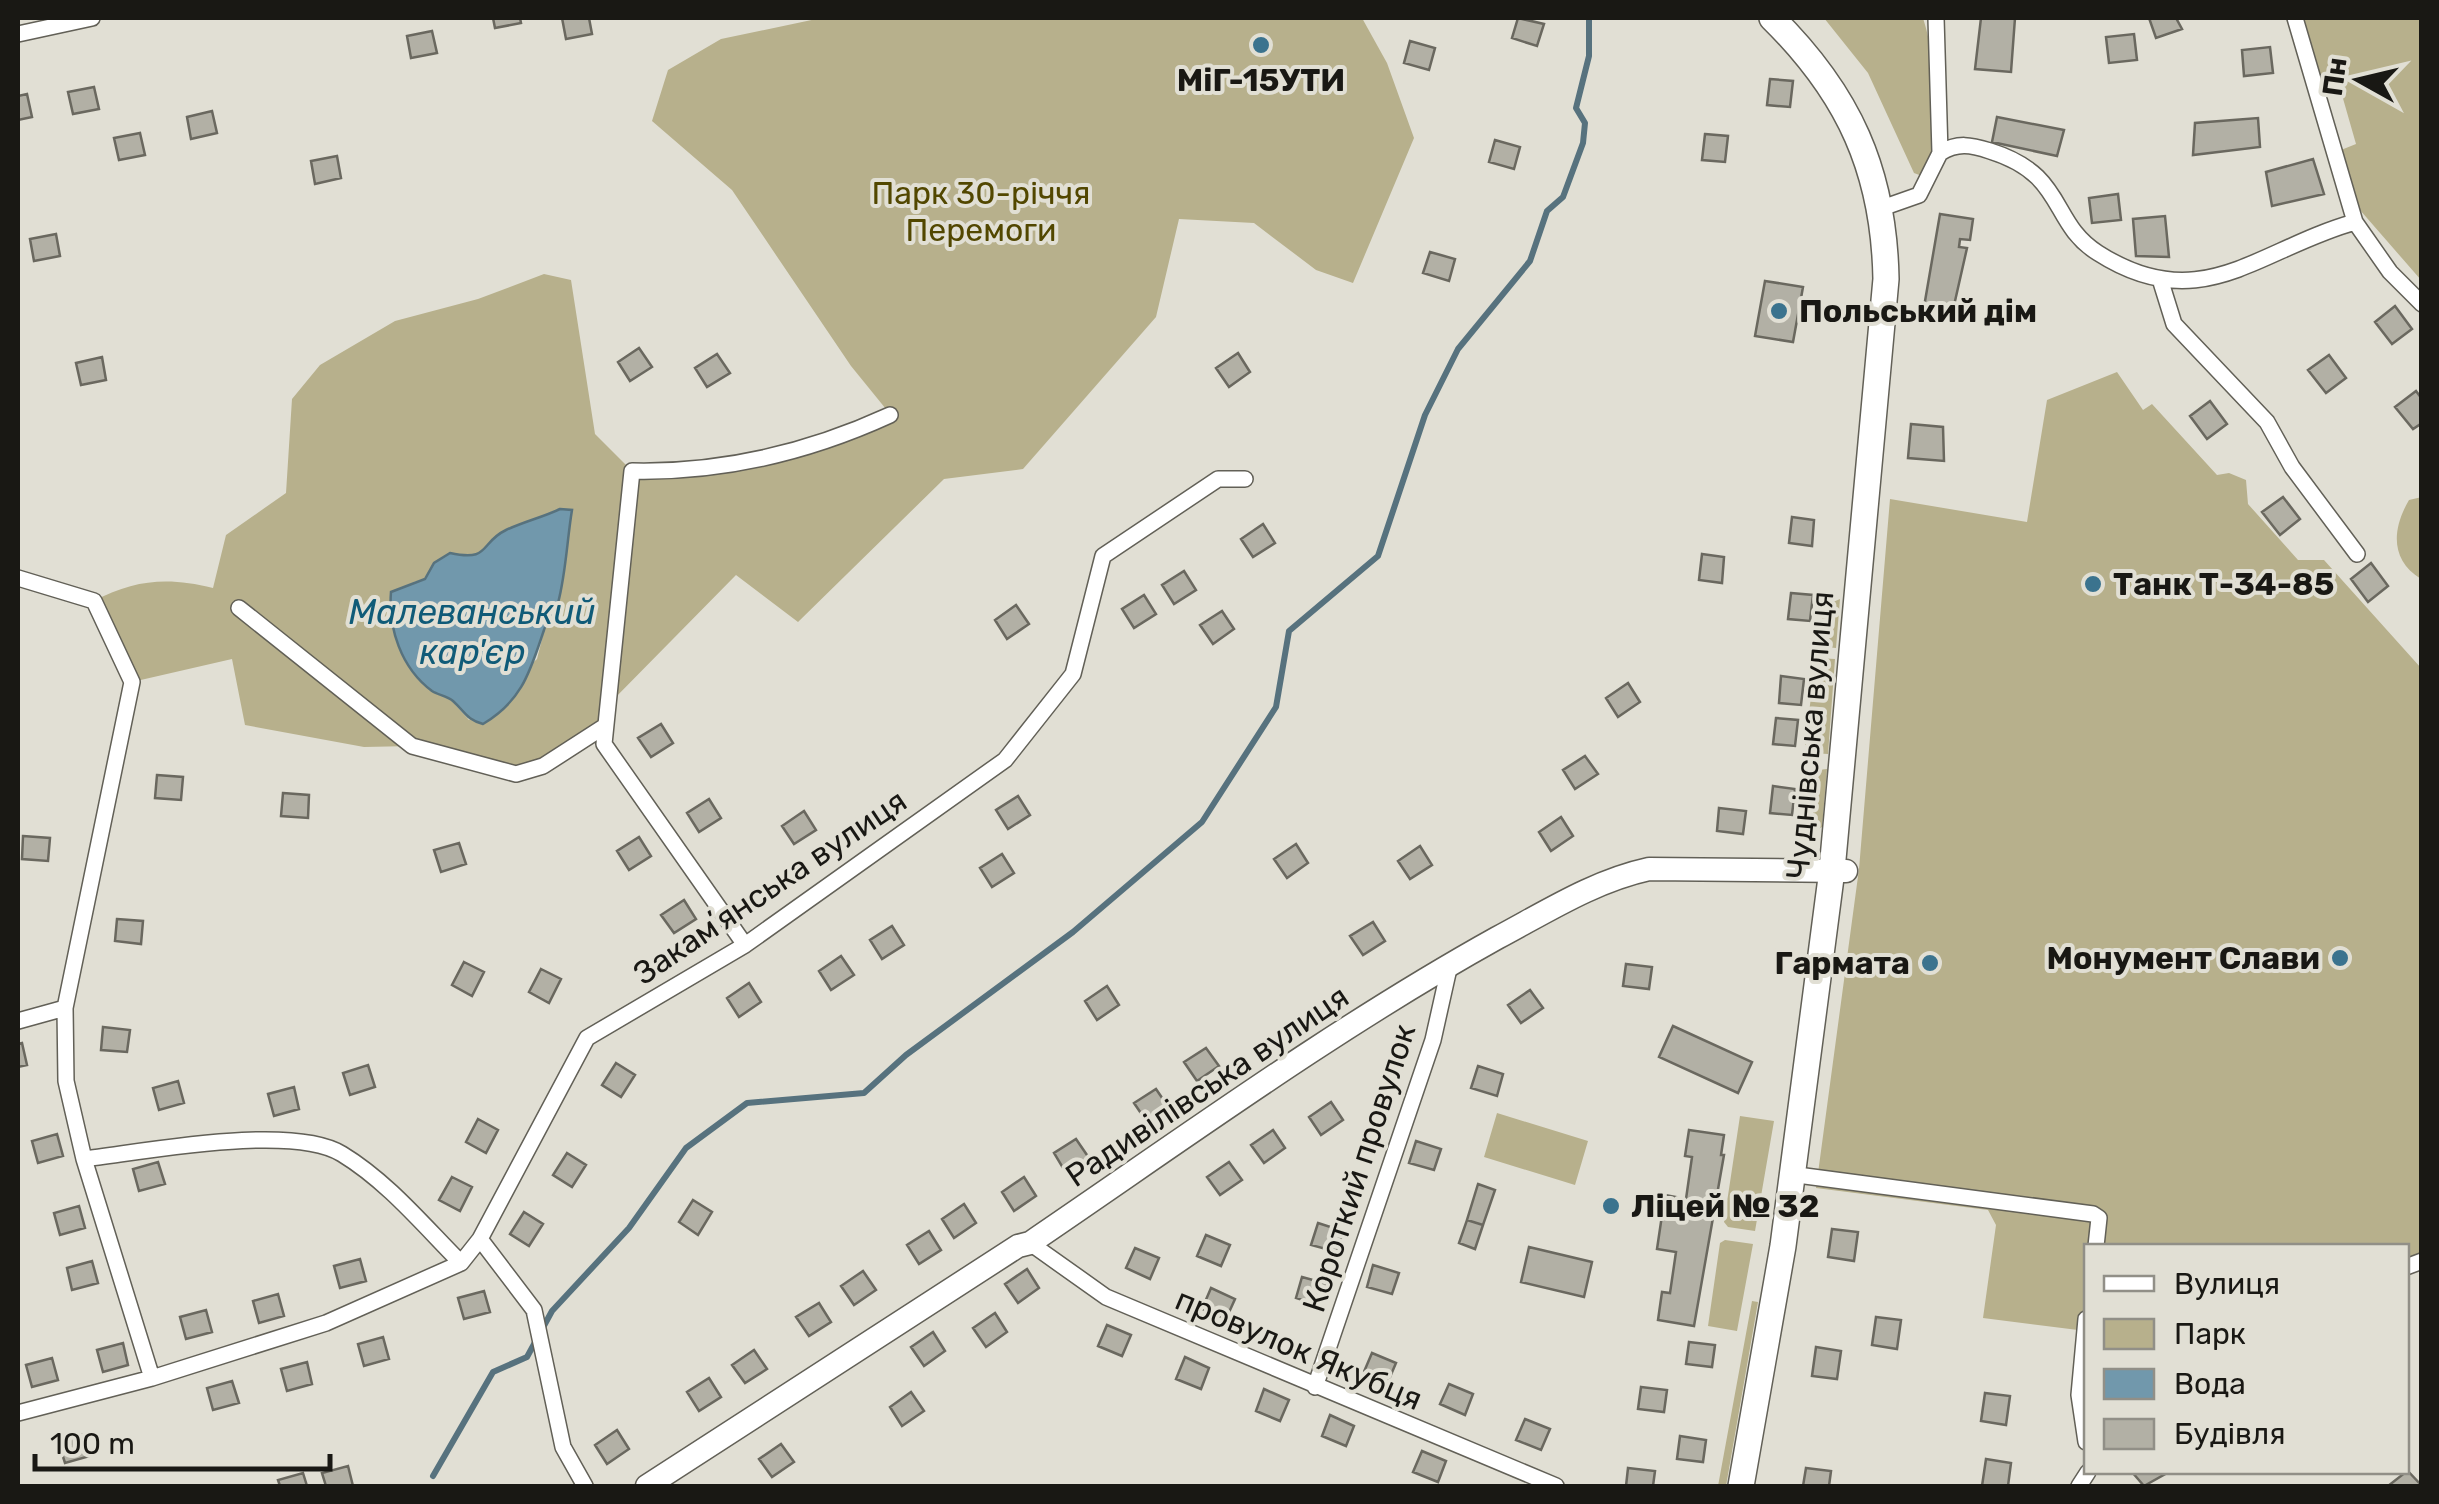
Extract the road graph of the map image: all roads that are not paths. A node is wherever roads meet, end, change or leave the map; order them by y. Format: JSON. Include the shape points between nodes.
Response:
{"nodes":[{"id":1,"x":92,"y":18,"type":"edge"},
{"id":2,"x":1772,"y":18,"type":"edge"},
{"id":3,"x":1793,"y":18,"type":"edge"},
{"id":4,"x":1936,"y":18,"type":"edge"},
{"id":5,"x":2295,"y":18,"type":"edge"},
{"id":6,"x":18,"y":34,"type":"edge"},
{"id":7,"x":1940,"y":152,"type":"junction"},
{"id":8,"x":1889,"y":206,"type":"junction"},
{"id":9,"x":2355,"y":222,"type":"junction"},
{"id":10,"x":2160,"y":279,"type":"junction"},
{"id":11,"x":2422,"y":304,"type":"edge"},
{"id":12,"x":890,"y":414,"type":"dead end"},
{"id":13,"x":1245,"y":479,"type":"dead end"},
{"id":14,"x":2357,"y":554,"type":"dead end"},
{"id":15,"x":18,"y":578,"type":"edge"},
{"id":16,"x":239,"y":608,"type":"dead end"},
{"id":17,"x":606,"y":726,"type":"junction"},
{"id":18,"x":1839,"y":871,"type":"junction"},
{"id":19,"x":745,"y":945,"type":"junction"},
{"id":20,"x":1450,"y":964,"type":"junction"},
{"id":21,"x":64,"y":1008,"type":"junction"},
{"id":22,"x":18,"y":1021,"type":"edge"},
{"id":23,"x":84,"y":1159,"type":"junction"},
{"id":24,"x":1806,"y":1176,"type":"junction"},
{"id":25,"x":480,"y":1239,"type":"junction"},
{"id":26,"x":1030,"y":1243,"type":"junction"},
{"id":27,"x":2096,"y":1244,"type":"edge"},
{"id":28,"x":461,"y":1263,"type":"junction"},
{"id":29,"x":2084,"y":1338,"type":"edge"},
{"id":30,"x":152,"y":1378,"type":"junction"},
{"id":31,"x":1315,"y":1387,"type":"junction"},
{"id":32,"x":18,"y":1413,"type":"edge"},
{"id":33,"x":2084,"y":1430,"type":"edge"},
{"id":34,"x":584,"y":1486,"type":"edge"},
{"id":35,"x":647,"y":1486,"type":"edge"},
{"id":36,"x":1556,"y":1486,"type":"edge"},
{"id":37,"x":1741,"y":1486,"type":"edge"},
{"id":38,"x":1754,"y":1486,"type":"edge"}],
"edges":[{"from":1,"to":6,"type":"street"},
{"from":2,"to":8,"type":"main road","name":"Чуднівська вулиця","via":[[1834,88]]},
{"from":3,"to":8,"type":"main road","name":"Чуднівська вулиця","via":[[1851,88],[1886,168]]},
{"from":4,"to":7,"type":"street"},
{"from":5,"to":9,"type":"street"},
{"from":7,"to":8,"type":"street","via":[[1918,195]]},
{"from":7,"to":10,"type":"street","via":[[1972,145],[2028,167],[2053,191],[2080,238]]},
{"from":8,"to":18,"type":"main road","name":"Чуднівська вулиця","via":[[1900,232],[1898,296]]},
{"from":9,"to":10,"type":"street","via":[[2226,276],[2186,283]]},
{"from":9,"to":11,"type":"street"},
{"from":10,"to":14,"type":"street","via":[[2174,324],[2267,422]]},
{"from":12,"to":17,"type":"street","via":[[776,458],[690,472],[632,471]]},
{"from":13,"to":19,"type":"street","name":"Закамʼянська вулиця","via":[[1218,479],[1104,556],[1073,674],[1005,760]]},
{"from":15,"to":21,"type":"street","via":[[94,600],[132,682]]},
{"from":16,"to":17,"type":"street","via":[[412,746],[516,774],[542,766]]},
{"from":17,"to":19,"type":"street","via":[[604,744]]},
{"from":18,"to":20,"type":"street","name":"Радивілівська вулиця","via":[[1686,866],[1618,876]]},
{"from":18,"to":24,"type":"main road","name":"Чуднівська вулиця"},
{"from":18,"to":37,"type":"main road","name":"Чуднівська вулиця"},
{"from":19,"to":25,"type":"street","name":"Закамʼянська вулиця","via":[[587,1038]]},
{"from":20,"to":26,"type":"street","name":"Радивілівська вулиця"},
{"from":20,"to":31,"type":"street","name":"Короткий провулок","via":[[1433,1040]]},
{"from":21,"to":22,"type":"street"},
{"from":21,"to":23,"type":"street","via":[[66,1081]]},
{"from":23,"to":28,"type":"street","via":[[290,1141],[339,1152],[380,1182]]},
{"from":23,"to":30,"type":"street"},
{"from":24,"to":27,"type":"street","via":[[2093,1214],[2099,1218]]},
{"from":24,"to":38,"type":"main road","name":"Чуднівська вулиця"},
{"from":25,"to":28,"type":"street","name":"Закамʼянська вулиця"},
{"from":25,"to":34,"type":"street","via":[[534,1310],[563,1447]]},
{"from":26,"to":31,"type":"street","name":"провулок Якубця","via":[[1106,1298]]},
{"from":26,"to":35,"type":"street","name":"Радивілівська вулиця"},
{"from":28,"to":30,"type":"street","name":"Закамʼянська вулиця","via":[[326,1323]]},
{"from":29,"to":33,"type":"street","via":[[2078,1395]]},
{"from":30,"to":32,"type":"street","name":"Закамʼянська вулиця"},
{"from":31,"to":36,"type":"street","name":"провулок Якубця"}]}
